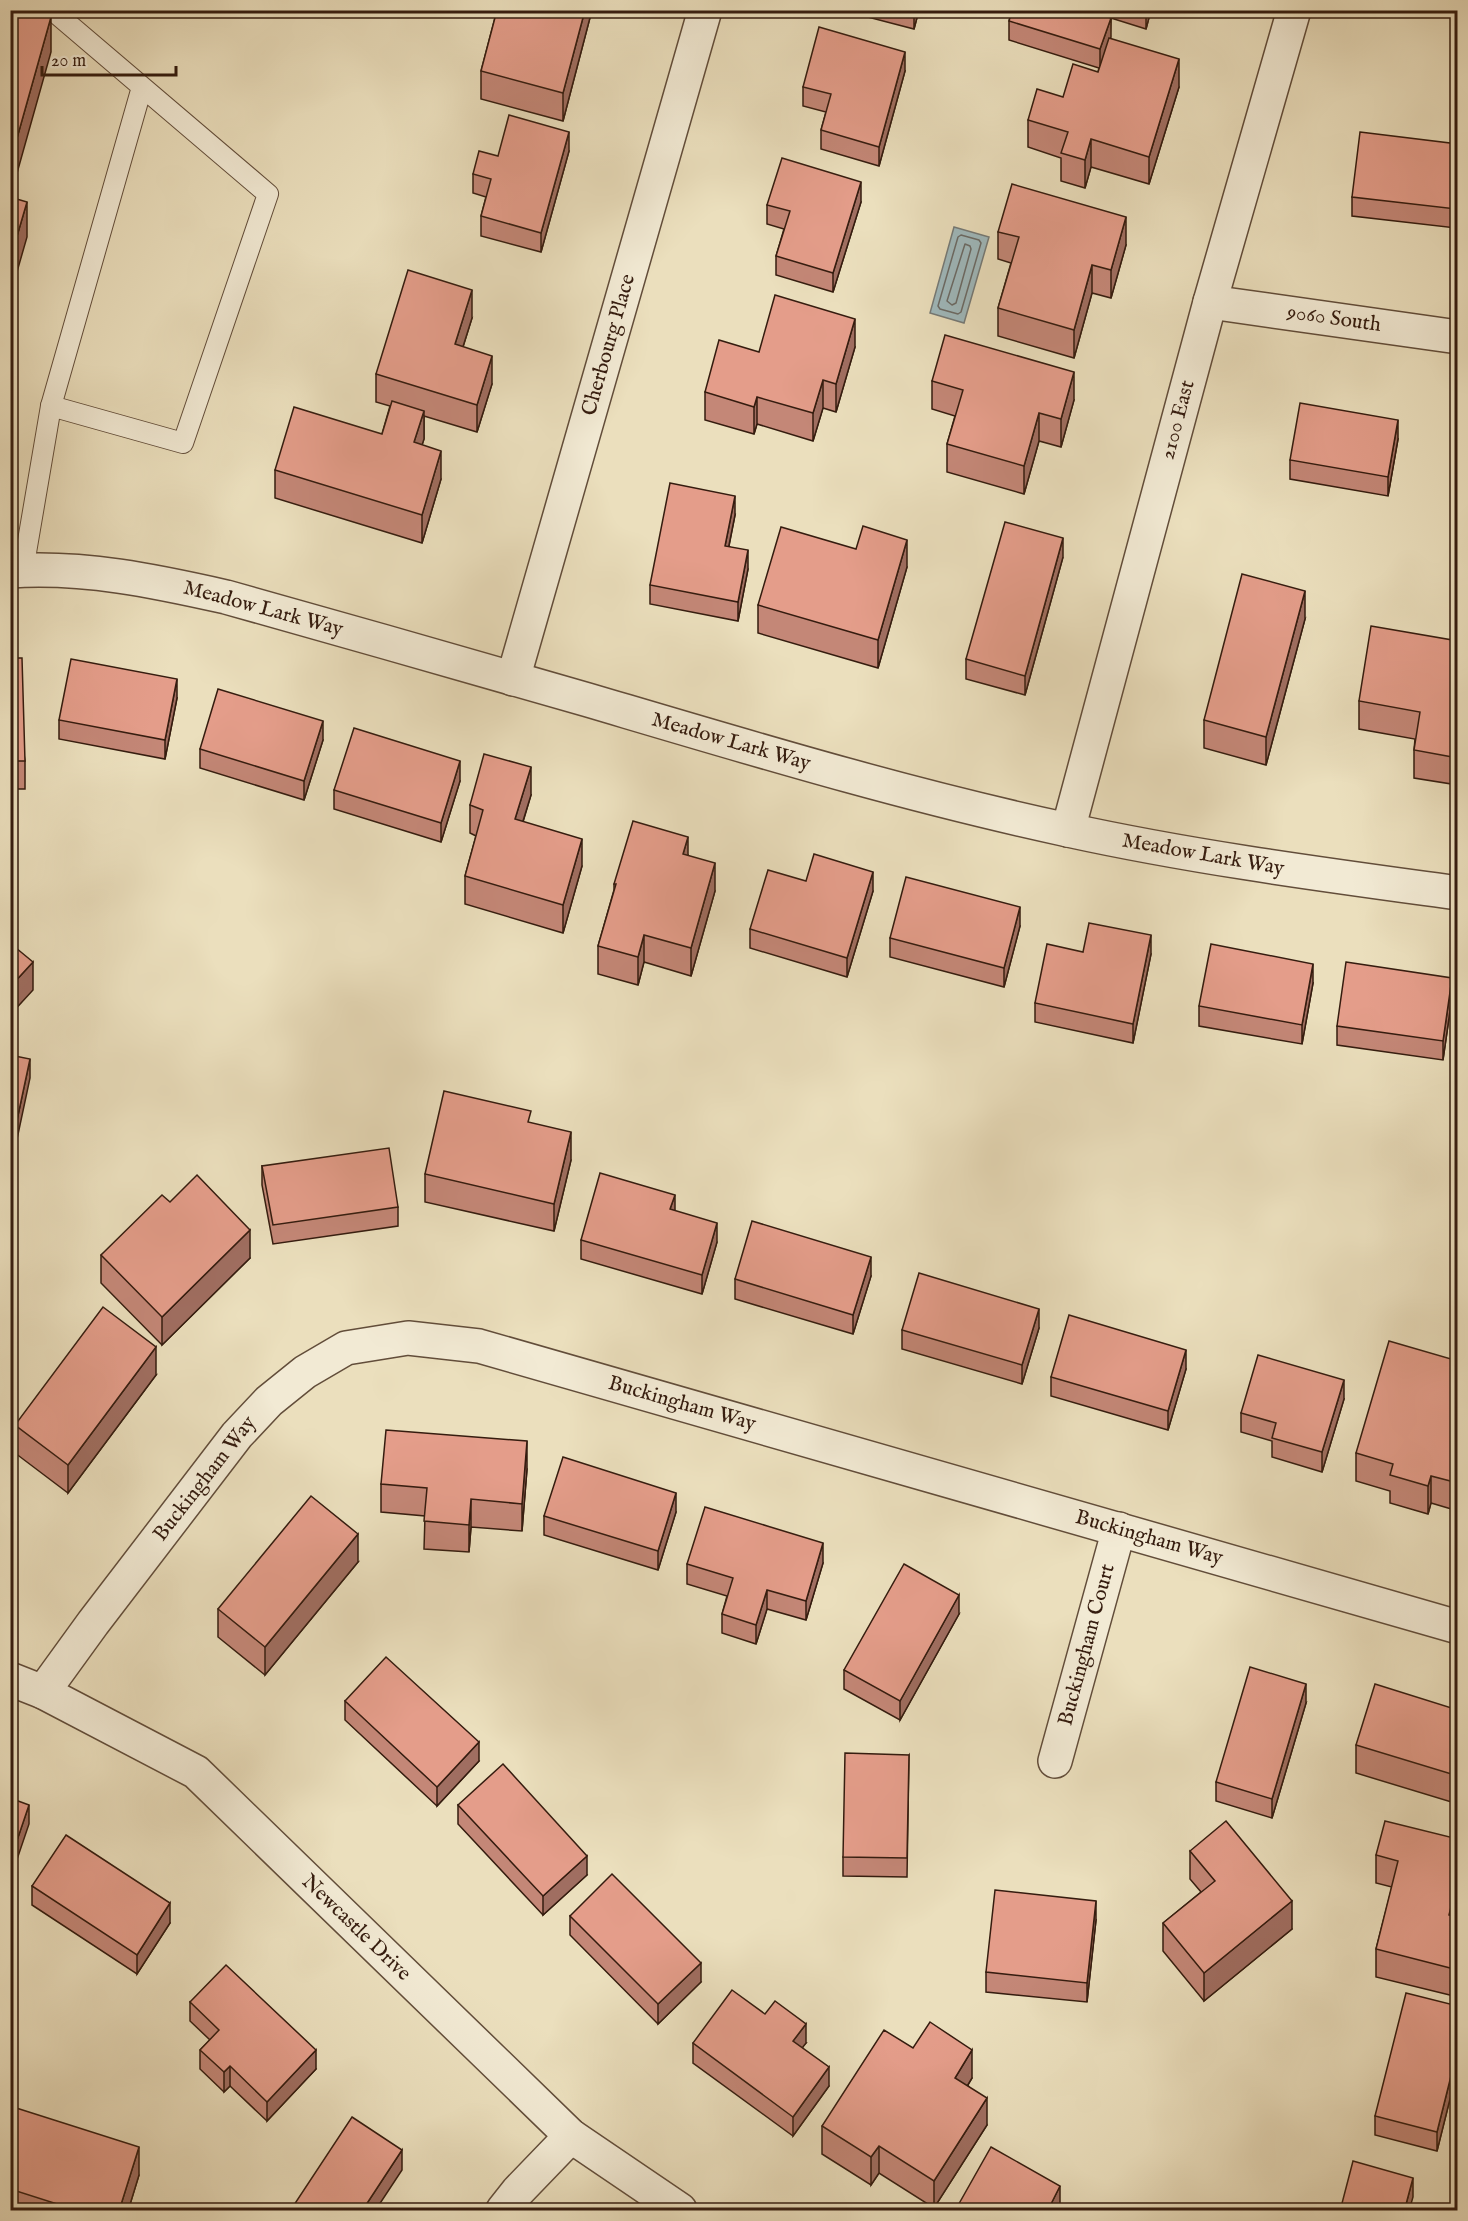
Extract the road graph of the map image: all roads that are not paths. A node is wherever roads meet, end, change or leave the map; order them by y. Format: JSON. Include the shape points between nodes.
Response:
{"nodes":[{"id":1,"x":52,"y":10,"type":"edge"},
{"id":2,"x":705,"y":10,"type":"edge"},
{"id":3,"x":1294,"y":10,"type":"edge"},
{"id":4,"x":142,"y":87,"type":"junction"},
{"id":5,"x":1210,"y":302,"type":"junction"},
{"id":6,"x":1458,"y":337,"type":"edge"},
{"id":7,"x":51,"y":406,"type":"junction"},
{"id":8,"x":17,"y":571,"type":"edge"},
{"id":9,"x":513,"y":678,"type":"junction"},
{"id":10,"x":1068,"y":830,"type":"junction"},
{"id":11,"x":1458,"y":893,"type":"edge"},
{"id":12,"x":1119,"y":1529,"type":"junction"},
{"id":13,"x":1458,"y":1627,"type":"edge"},
{"id":14,"x":10,"y":1678,"type":"edge"},
{"id":15,"x":43,"y":1692,"type":"junction"},
{"id":16,"x":1055,"y":1761,"type":"dead end"},
{"id":17,"x":570,"y":2136,"type":"junction"},
{"id":18,"x":503,"y":2211,"type":"edge"},
{"id":19,"x":680,"y":2211,"type":"edge"}],
"edges":[{"from":1,"to":4,"type":"lane"},
{"from":2,"to":9,"type":"street","name":"Cherbourg Place"},
{"from":3,"to":5,"type":"street","name":"2100 East"},
{"from":4,"to":7,"type":"lane"},
{"from":4,"to":7,"type":"lane","via":[[268,194],[183,443]]},
{"from":5,"to":6,"type":"street","name":"9060 South"},
{"from":5,"to":10,"type":"street","name":"2100 East"},
{"from":7,"to":8,"type":"lane"},
{"from":8,"to":9,"type":"street","name":"Meadow Lark Way","via":[[85,571],[155,581],[226,597]]},
{"from":9,"to":10,"type":"street","name":"Meadow Lark Way","via":[[823,770]]},
{"from":10,"to":11,"type":"street","name":"Meadow Lark Way","via":[[1186,853]]},
{"from":12,"to":13,"type":"street","name":"Buckingham Way"},
{"from":12,"to":15,"type":"street","name":"Buckingham Way","via":[[479,1346],[408,1338],[346,1348],[305,1372],[269,1401],[237,1435]]},
{"from":12,"to":16,"type":"street","name":"Buckingham Court"},
{"from":14,"to":15,"type":"street","name":"Newcastle Drive"},
{"from":15,"to":17,"type":"street","name":"Newcastle Drive","via":[[196,1772]]},
{"from":17,"to":18,"type":"street"},
{"from":17,"to":19,"type":"street","name":"Newcastle Drive"}]}
